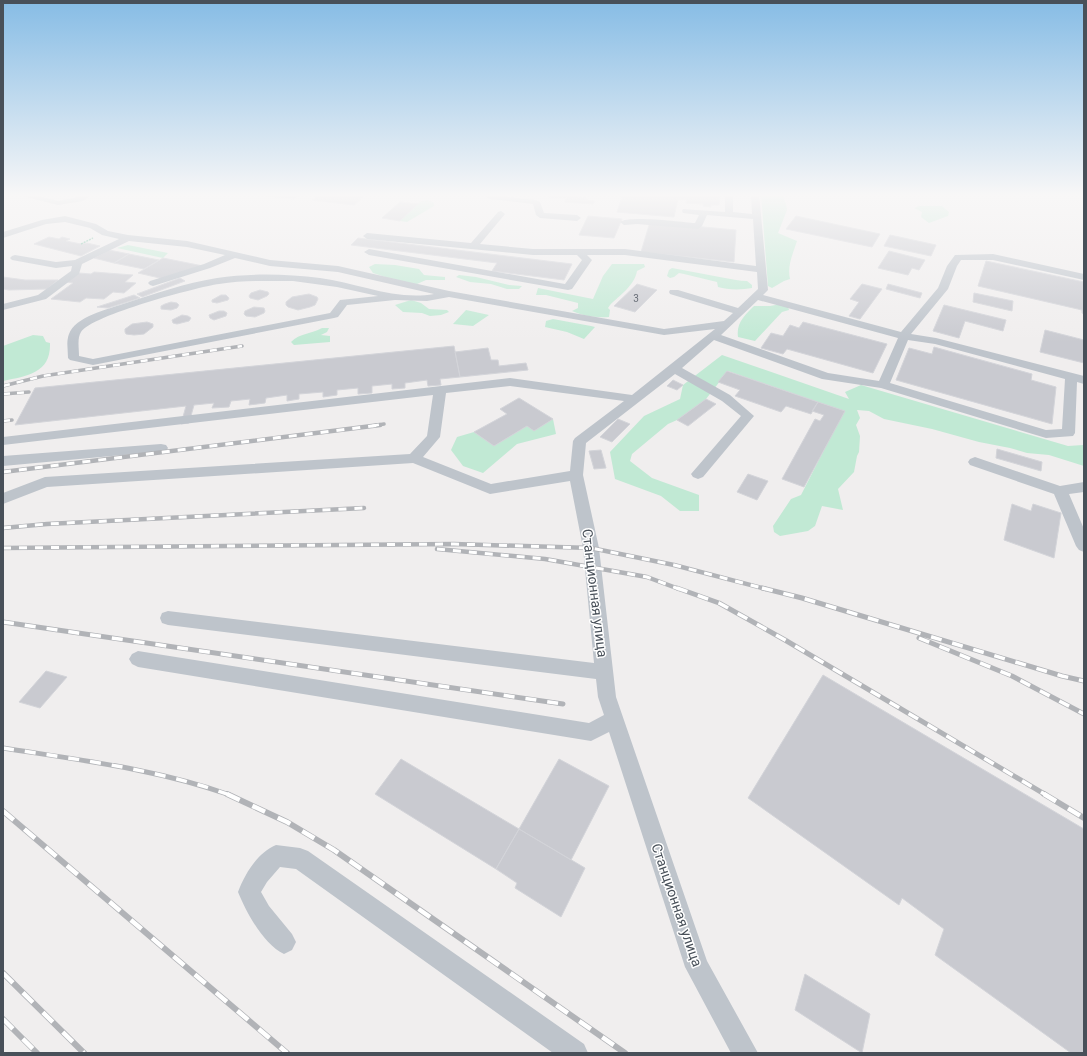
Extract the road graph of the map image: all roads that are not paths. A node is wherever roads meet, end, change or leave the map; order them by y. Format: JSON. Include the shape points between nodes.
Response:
{"nodes":[{"id":1,"x":117,"y":243,"type":"edge"},
{"id":2,"x":180,"y":243,"type":"edge"},
{"id":3,"x":444,"y":243,"type":"edge"},
{"id":4,"x":475,"y":243,"type":"edge"},
{"id":5,"x":759,"y":243,"type":"edge"},
{"id":6,"x":473,"y":246,"type":"junction"},
{"id":7,"x":369,"y":252,"type":"dead end"},
{"id":8,"x":580,"y":252,"type":"junction"},
{"id":9,"x":234,"y":255,"type":"junction"},
{"id":10,"x":15,"y":258,"type":"dead end"},
{"id":11,"x":77,"y":263,"type":"junction"},
{"id":12,"x":761,"y":270,"type":"junction"},
{"id":13,"x":1084,"y":277,"type":"edge"},
{"id":14,"x":153,"y":284,"type":"dead end"},
{"id":15,"x":674,"y":292,"type":"dead end"},
{"id":16,"x":449,"y":294,"type":"junction"},
{"id":17,"x":395,"y":297,"type":"junction"},
{"id":18,"x":756,"y":297,"type":"junction"},
{"id":19,"x":3,"y":307,"type":"edge"},
{"id":20,"x":741,"y":312,"type":"junction"},
{"id":21,"x":727,"y":324,"type":"junction"},
{"id":22,"x":713,"y":336,"type":"junction"},
{"id":23,"x":904,"y":336,"type":"junction"},
{"id":24,"x":674,"y":368,"type":"junction"},
{"id":25,"x":1071,"y":376,"type":"junction"},
{"id":26,"x":1084,"y":380,"type":"edge"},
{"id":27,"x":883,"y":385,"type":"junction"},
{"id":28,"x":440,"y":390,"type":"junction"},
{"id":29,"x":634,"y":399,"type":"junction"},
{"id":30,"x":3,"y":441,"type":"edge"},
{"id":31,"x":161,"y":448,"type":"dead end"},
{"id":32,"x":414,"y":458,"type":"junction"},
{"id":33,"x":3,"y":461,"type":"edge"},
{"id":34,"x":975,"y":462,"type":"dead end"},
{"id":35,"x":698,"y":474,"type":"dead end"},
{"id":36,"x":576,"y":475,"type":"junction"},
{"id":37,"x":1084,"y":487,"type":"edge"},
{"id":38,"x":1060,"y":491,"type":"junction"},
{"id":39,"x":3,"y":499,"type":"edge"},
{"id":40,"x":1084,"y":546,"type":"edge"},
{"id":41,"x":168,"y":618,"type":"dead end"},
{"id":42,"x":138,"y":659,"type":"dead end"},
{"id":43,"x":604,"y":672,"type":"junction"},
{"id":44,"x":614,"y":719,"type":"junction"},
{"id":45,"x":284,"y":942,"type":"dead end"},
{"id":46,"x":575,"y":1053,"type":"edge"},
{"id":47,"x":744,"y":1053,"type":"edge"}],
"edges":[{"from":1,"to":11,"type":"street"},
{"from":2,"to":9,"type":"street"},
{"from":3,"to":6,"type":"street"},
{"from":4,"to":6,"type":"street"},
{"from":5,"to":12,"type":"street","name":"Станционная улица"},
{"from":6,"to":8,"type":"street","via":[[533,252]]},
{"from":7,"to":8,"type":"street","via":[[568,287],[587,260]]},
{"from":8,"to":12,"type":"street","via":[[625,252]]},
{"from":9,"to":14,"type":"street"},
{"from":9,"to":16,"type":"street","via":[[270,264],[338,268]]},
{"from":10,"to":11,"type":"street","via":[[56,265]]},
{"from":11,"to":19,"type":"street","via":[[76,272],[42,297]]},
{"from":12,"to":18,"type":"street","name":"Станционная улица","via":[[763,290]]},
{"from":13,"to":23,"type":"street","via":[[993,257],[958,257],[943,289]]},
{"from":15,"to":20,"type":"street"},
{"from":16,"to":17,"type":"street","via":[[427,298]]},
{"from":16,"to":21,"type":"street","via":[[664,332]]},
{"from":17,"to":17,"type":"street","via":[[348,285],[280,278],[218,281],[155,297],[93,318],[78,328],[72,344],[74,358],[92,362],[190,344],[334,315],[344,302]]},
{"from":18,"to":20,"type":"street","name":"Станционная улица"},
{"from":18,"to":23,"type":"street"},
{"from":20,"to":21,"type":"street","name":"Станционная улица"},
{"from":21,"to":22,"type":"street","name":"Станционная улица"},
{"from":22,"to":24,"type":"street","name":"Станционная улица"},
{"from":22,"to":27,"type":"street","via":[[826,376]]},
{"from":23,"to":25,"type":"street","via":[[936,341]]},
{"from":23,"to":27,"type":"street"},
{"from":24,"to":29,"type":"street","name":"Станционная улица"},
{"from":24,"to":35,"type":"street","via":[[726,398],[748,416]]},
{"from":25,"to":26,"type":"street"},
{"from":25,"to":27,"type":"street","via":[[1068,433],[1046,434]]},
{"from":28,"to":29,"type":"street","via":[[510,382]]},
{"from":28,"to":30,"type":"street"},
{"from":28,"to":32,"type":"street","via":[[432,437]]},
{"from":29,"to":36,"type":"street","name":"Станционная улица","via":[[580,441]]},
{"from":31,"to":33,"type":"street"},
{"from":32,"to":36,"type":"street","via":[[490,489]]},
{"from":32,"to":39,"type":"street","via":[[45,482]]},
{"from":34,"to":38,"type":"street"},
{"from":36,"to":43,"type":"street","name":"Станционная улица","via":[[591,548]]},
{"from":37,"to":38,"type":"street"},
{"from":38,"to":40,"type":"street"},
{"from":41,"to":43,"type":"street"},
{"from":42,"to":44,"type":"street","via":[[591,732]]},
{"from":43,"to":44,"type":"street","name":"Станционная улица","via":[[607,698]]},
{"from":44,"to":47,"type":"street","name":"Станционная улица","via":[[697,967]]},
{"from":45,"to":46,"type":"street","via":[[261,914],[249,892],[259,874],[276,856],[300,859]]}]}
